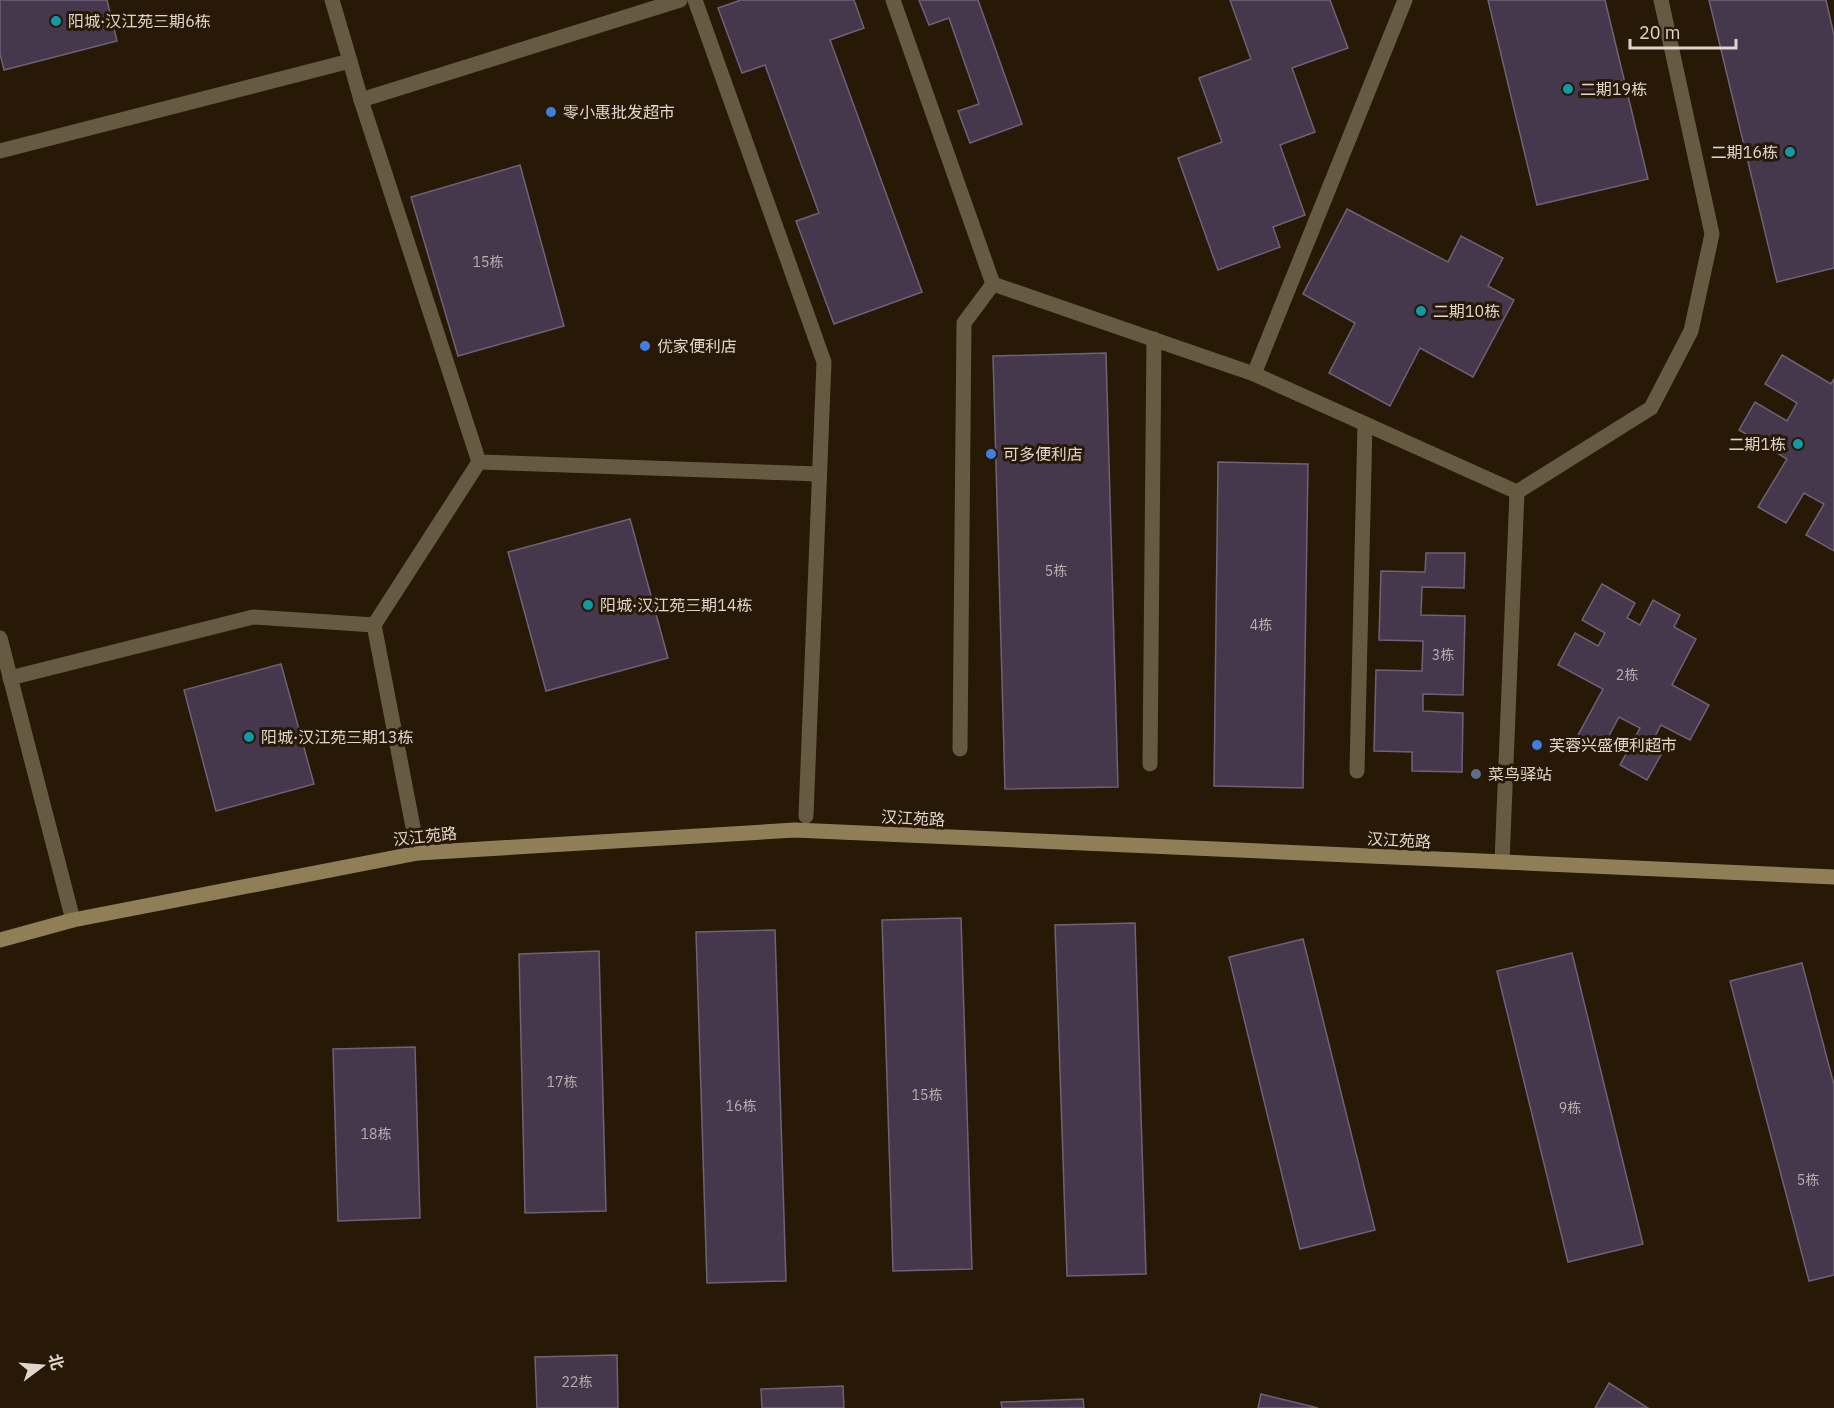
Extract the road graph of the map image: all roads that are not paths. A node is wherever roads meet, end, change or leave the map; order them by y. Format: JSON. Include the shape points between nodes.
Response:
{"nodes":[{"id":1,"x":332,"y":0,"type":"edge"},
{"id":2,"x":680,"y":0,"type":"edge"},
{"id":3,"x":695,"y":0,"type":"edge"},
{"id":4,"x":893,"y":0,"type":"edge"},
{"id":5,"x":1405,"y":0,"type":"edge"},
{"id":6,"x":1661,"y":0,"type":"edge"},
{"id":7,"x":350,"y":61,"type":"junction"},
{"id":8,"x":362,"y":100,"type":"junction"},
{"id":9,"x":0,"y":151,"type":"edge"},
{"id":10,"x":993,"y":284,"type":"junction"},
{"id":11,"x":1154,"y":339,"type":"junction"},
{"id":12,"x":1254,"y":374,"type":"junction"},
{"id":13,"x":1365,"y":424,"type":"junction"},
{"id":14,"x":479,"y":462,"type":"junction"},
{"id":15,"x":819,"y":474,"type":"junction"},
{"id":16,"x":1517,"y":492,"type":"junction"},
{"id":17,"x":374,"y":625,"type":"junction"},
{"id":18,"x":0,"y":639,"type":"edge"},
{"id":19,"x":10,"y":678,"type":"junction"},
{"id":20,"x":960,"y":749,"type":"dead end"},
{"id":21,"x":1150,"y":764,"type":"dead end"},
{"id":22,"x":1356,"y":771,"type":"dead end"},
{"id":23,"x":806,"y":816,"type":"dead end"},
{"id":24,"x":418,"y":853,"type":"junction"},
{"id":25,"x":1502,"y":862,"type":"junction"},
{"id":26,"x":1834,"y":877,"type":"edge"},
{"id":27,"x":73,"y":920,"type":"junction"},
{"id":28,"x":0,"y":940,"type":"edge"}],
"edges":[{"from":1,"to":7,"type":"street"},
{"from":2,"to":8,"type":"street"},
{"from":3,"to":15,"type":"street","via":[[824,362]]},
{"from":4,"to":10,"type":"street"},
{"from":5,"to":12,"type":"street"},
{"from":6,"to":16,"type":"street","via":[[1712,234],[1691,330],[1651,408]]},
{"from":7,"to":8,"type":"street"},
{"from":7,"to":9,"type":"street"},
{"from":8,"to":14,"type":"street"},
{"from":10,"to":11,"type":"street"},
{"from":10,"to":20,"type":"street","via":[[964,323]]},
{"from":11,"to":12,"type":"street"},
{"from":11,"to":21,"type":"street"},
{"from":12,"to":13,"type":"street"},
{"from":13,"to":16,"type":"street"},
{"from":13,"to":22,"type":"street"},
{"from":14,"to":15,"type":"street"},
{"from":14,"to":17,"type":"street"},
{"from":15,"to":23,"type":"street"},
{"from":16,"to":25,"type":"street"},
{"from":17,"to":19,"type":"street","via":[[253,617]]},
{"from":17,"to":24,"type":"street"},
{"from":18,"to":19,"type":"street"},
{"from":19,"to":27,"type":"street"},
{"from":24,"to":25,"type":"street","name":"汉江苑路","via":[[795,830]]},
{"from":24,"to":27,"type":"street","name":"汉江苑路"},
{"from":25,"to":26,"type":"street","name":"汉江苑路"},
{"from":27,"to":28,"type":"street","name":"汉江苑路"}]}
